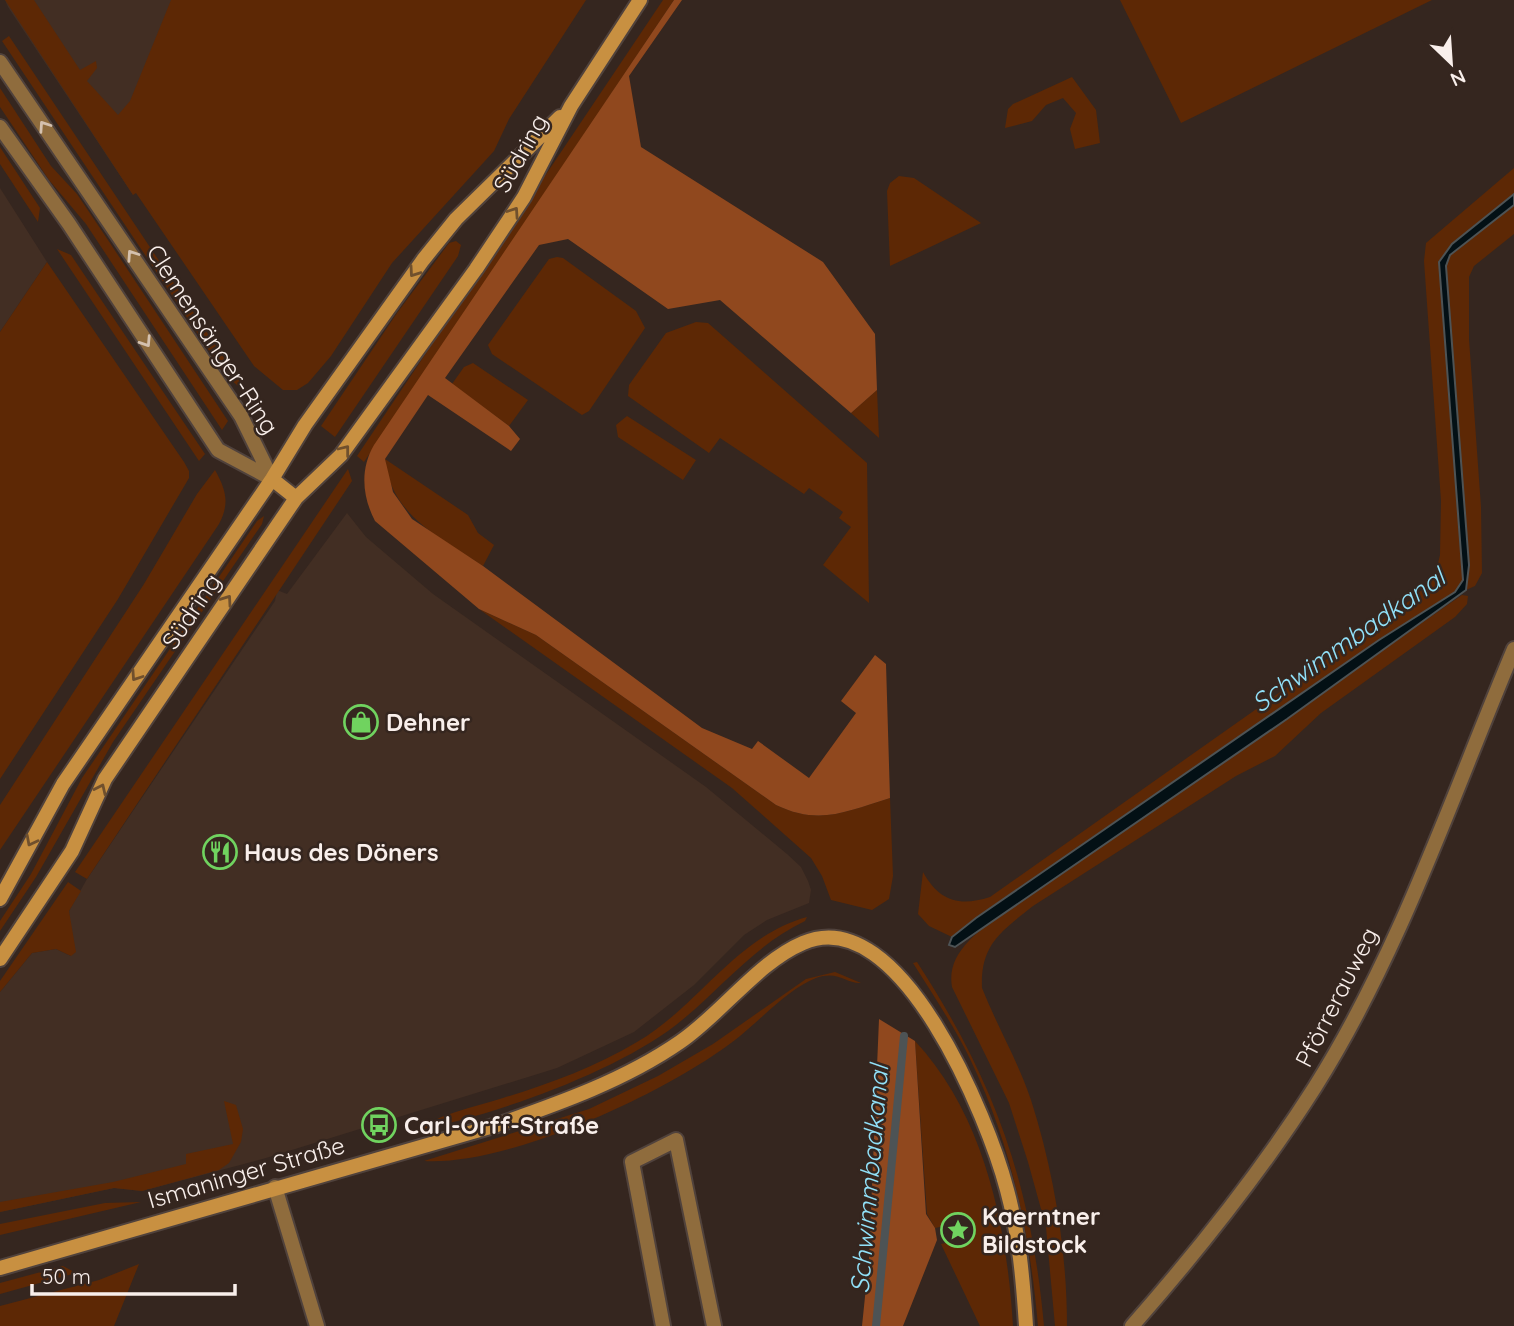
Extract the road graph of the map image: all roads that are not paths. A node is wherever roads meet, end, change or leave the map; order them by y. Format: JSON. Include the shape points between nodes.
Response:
{"nodes":[{"id":1,"x":640,"y":0,"type":"edge"},
{"id":2,"x":0,"y":61,"type":"edge"},
{"id":3,"x":571,"y":106,"type":"junction"},
{"id":4,"x":0,"y":127,"type":"edge"},
{"id":5,"x":272,"y":479,"type":"junction"},
{"id":6,"x":296,"y":498,"type":"junction"},
{"id":7,"x":1514,"y":649,"type":"edge"},
{"id":8,"x":0,"y":899,"type":"edge"},
{"id":9,"x":0,"y":959,"type":"edge"},
{"id":10,"x":275,"y":1187,"type":"junction"},
{"id":11,"x":0,"y":1268,"type":"edge"},
{"id":12,"x":317,"y":1326,"type":"edge"},
{"id":13,"x":663,"y":1326,"type":"edge"},
{"id":14,"x":714,"y":1326,"type":"edge"},
{"id":15,"x":1027,"y":1326,"type":"edge"},
{"id":16,"x":1132,"y":1326,"type":"edge"}],
"edges":[{"from":1,"to":3,"type":"main road"},
{"from":5,"to":2,"type":"street","name":"Clemensänger-Ring","one_way":true,"via":[[241,416]]},
{"from":3,"to":5,"type":"main road","name":"Südring","one_way":true,"via":[[456,219],[423,260]]},
{"from":6,"to":3,"type":"main road","name":"Südring","one_way":true,"via":[[341,455],[476,269],[524,197]]},
{"from":4,"to":5,"type":"street","name":"Clemensänger-Ring","one_way":true,"via":[[218,450]]},
{"from":5,"to":6,"type":"main road"},
{"from":5,"to":8,"type":"main road","name":"Südring","one_way":true,"via":[[63,784]]},
{"from":9,"to":6,"type":"main road","name":"Südring","one_way":true,"via":[[72,851],[105,779]]},
{"from":7,"to":16,"type":"street","name":"Pförrerauweg","via":[[1370,987],[1315,1087],[1233,1204]]},
{"from":10,"to":11,"type":"main road","name":"Ismaninger Straße"},
{"from":10,"to":12,"type":"street"},
{"from":10,"to":15,"type":"main road","name":"Ismaninger Straße","via":[[497,1125],[586,1092],[680,1042],[790,950],[814,940],[840,939],[869,949],[890,966],[965,1078],[1007,1190],[1021,1260]]},
{"from":13,"to":14,"type":"street","via":[[632,1162],[676,1140]]}]}
